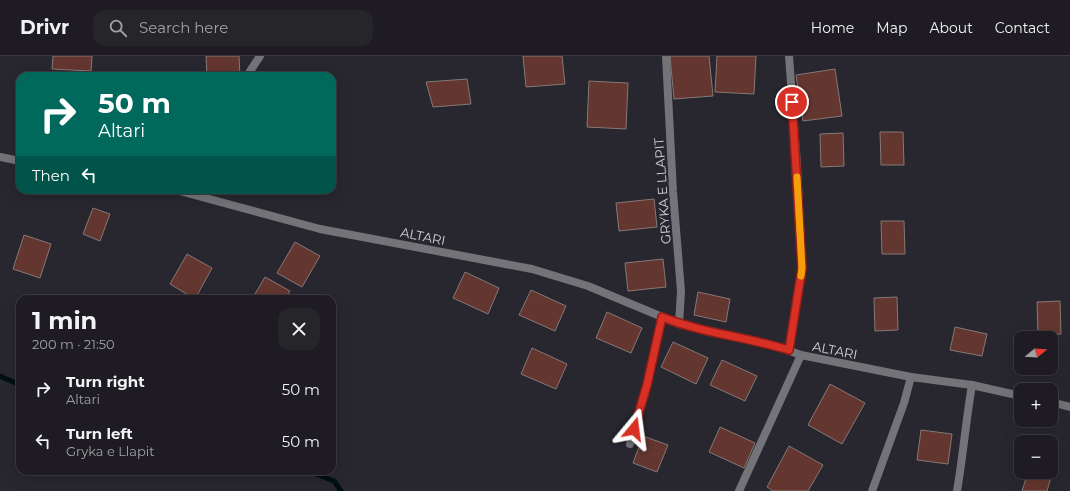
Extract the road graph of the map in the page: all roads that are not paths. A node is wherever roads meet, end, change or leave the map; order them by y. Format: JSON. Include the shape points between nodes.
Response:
{"nodes":[{"id":1,"x":260,"y":56,"type":"edge"},
{"id":2,"x":666,"y":56,"type":"edge"},
{"id":3,"x":789,"y":56,"type":"edge"},
{"id":4,"x":250,"y":72,"type":"edge"},
{"id":5,"x":0,"y":157,"type":"edge"},
{"id":6,"x":16,"y":159,"type":"edge"},
{"id":7,"x":191,"y":194,"type":"edge"},
{"id":8,"x":662,"y":317,"type":"junction"},
{"id":9,"x":679,"y":324,"type":"junction"},
{"id":10,"x":789,"y":350,"type":"junction"},
{"id":11,"x":801,"y":355,"type":"junction"},
{"id":12,"x":911,"y":377,"type":"junction"},
{"id":13,"x":972,"y":385,"type":"junction"},
{"id":14,"x":1014,"y":394,"type":"edge"},
{"id":15,"x":1058,"y":404,"type":"edge"},
{"id":16,"x":1070,"y":407,"type":"edge"},
{"id":17,"x":630,"y":444,"type":"dead end"},
{"id":18,"x":739,"y":491,"type":"edge"},
{"id":19,"x":872,"y":491,"type":"edge"},
{"id":20,"x":957,"y":491,"type":"edge"}],
"edges":[{"from":1,"to":4,"type":"street"},
{"from":2,"to":9,"type":"street","name":"GRYKA E LLAPIT","via":[[681,291]]},
{"from":3,"to":10,"type":"street","via":[[802,268]]},
{"from":5,"to":6,"type":"street"},
{"from":7,"to":8,"type":"street","name":"ALTARI","via":[[320,229],[532,269],[588,286]]},
{"from":8,"to":9,"type":"street","name":"ALTARI"},
{"from":8,"to":17,"type":"street","via":[[647,385]]},
{"from":9,"to":10,"type":"street","name":"ALTARI"},
{"from":10,"to":11,"type":"street","name":"ALTARI"},
{"from":11,"to":12,"type":"street","name":"ALTARI"},
{"from":11,"to":18,"type":"street"},
{"from":12,"to":13,"type":"street","name":"ALTARI"},
{"from":12,"to":19,"type":"street"},
{"from":13,"to":14,"type":"street","name":"ALTARI"},
{"from":13,"to":20,"type":"street"},
{"from":15,"to":16,"type":"street"}]}
